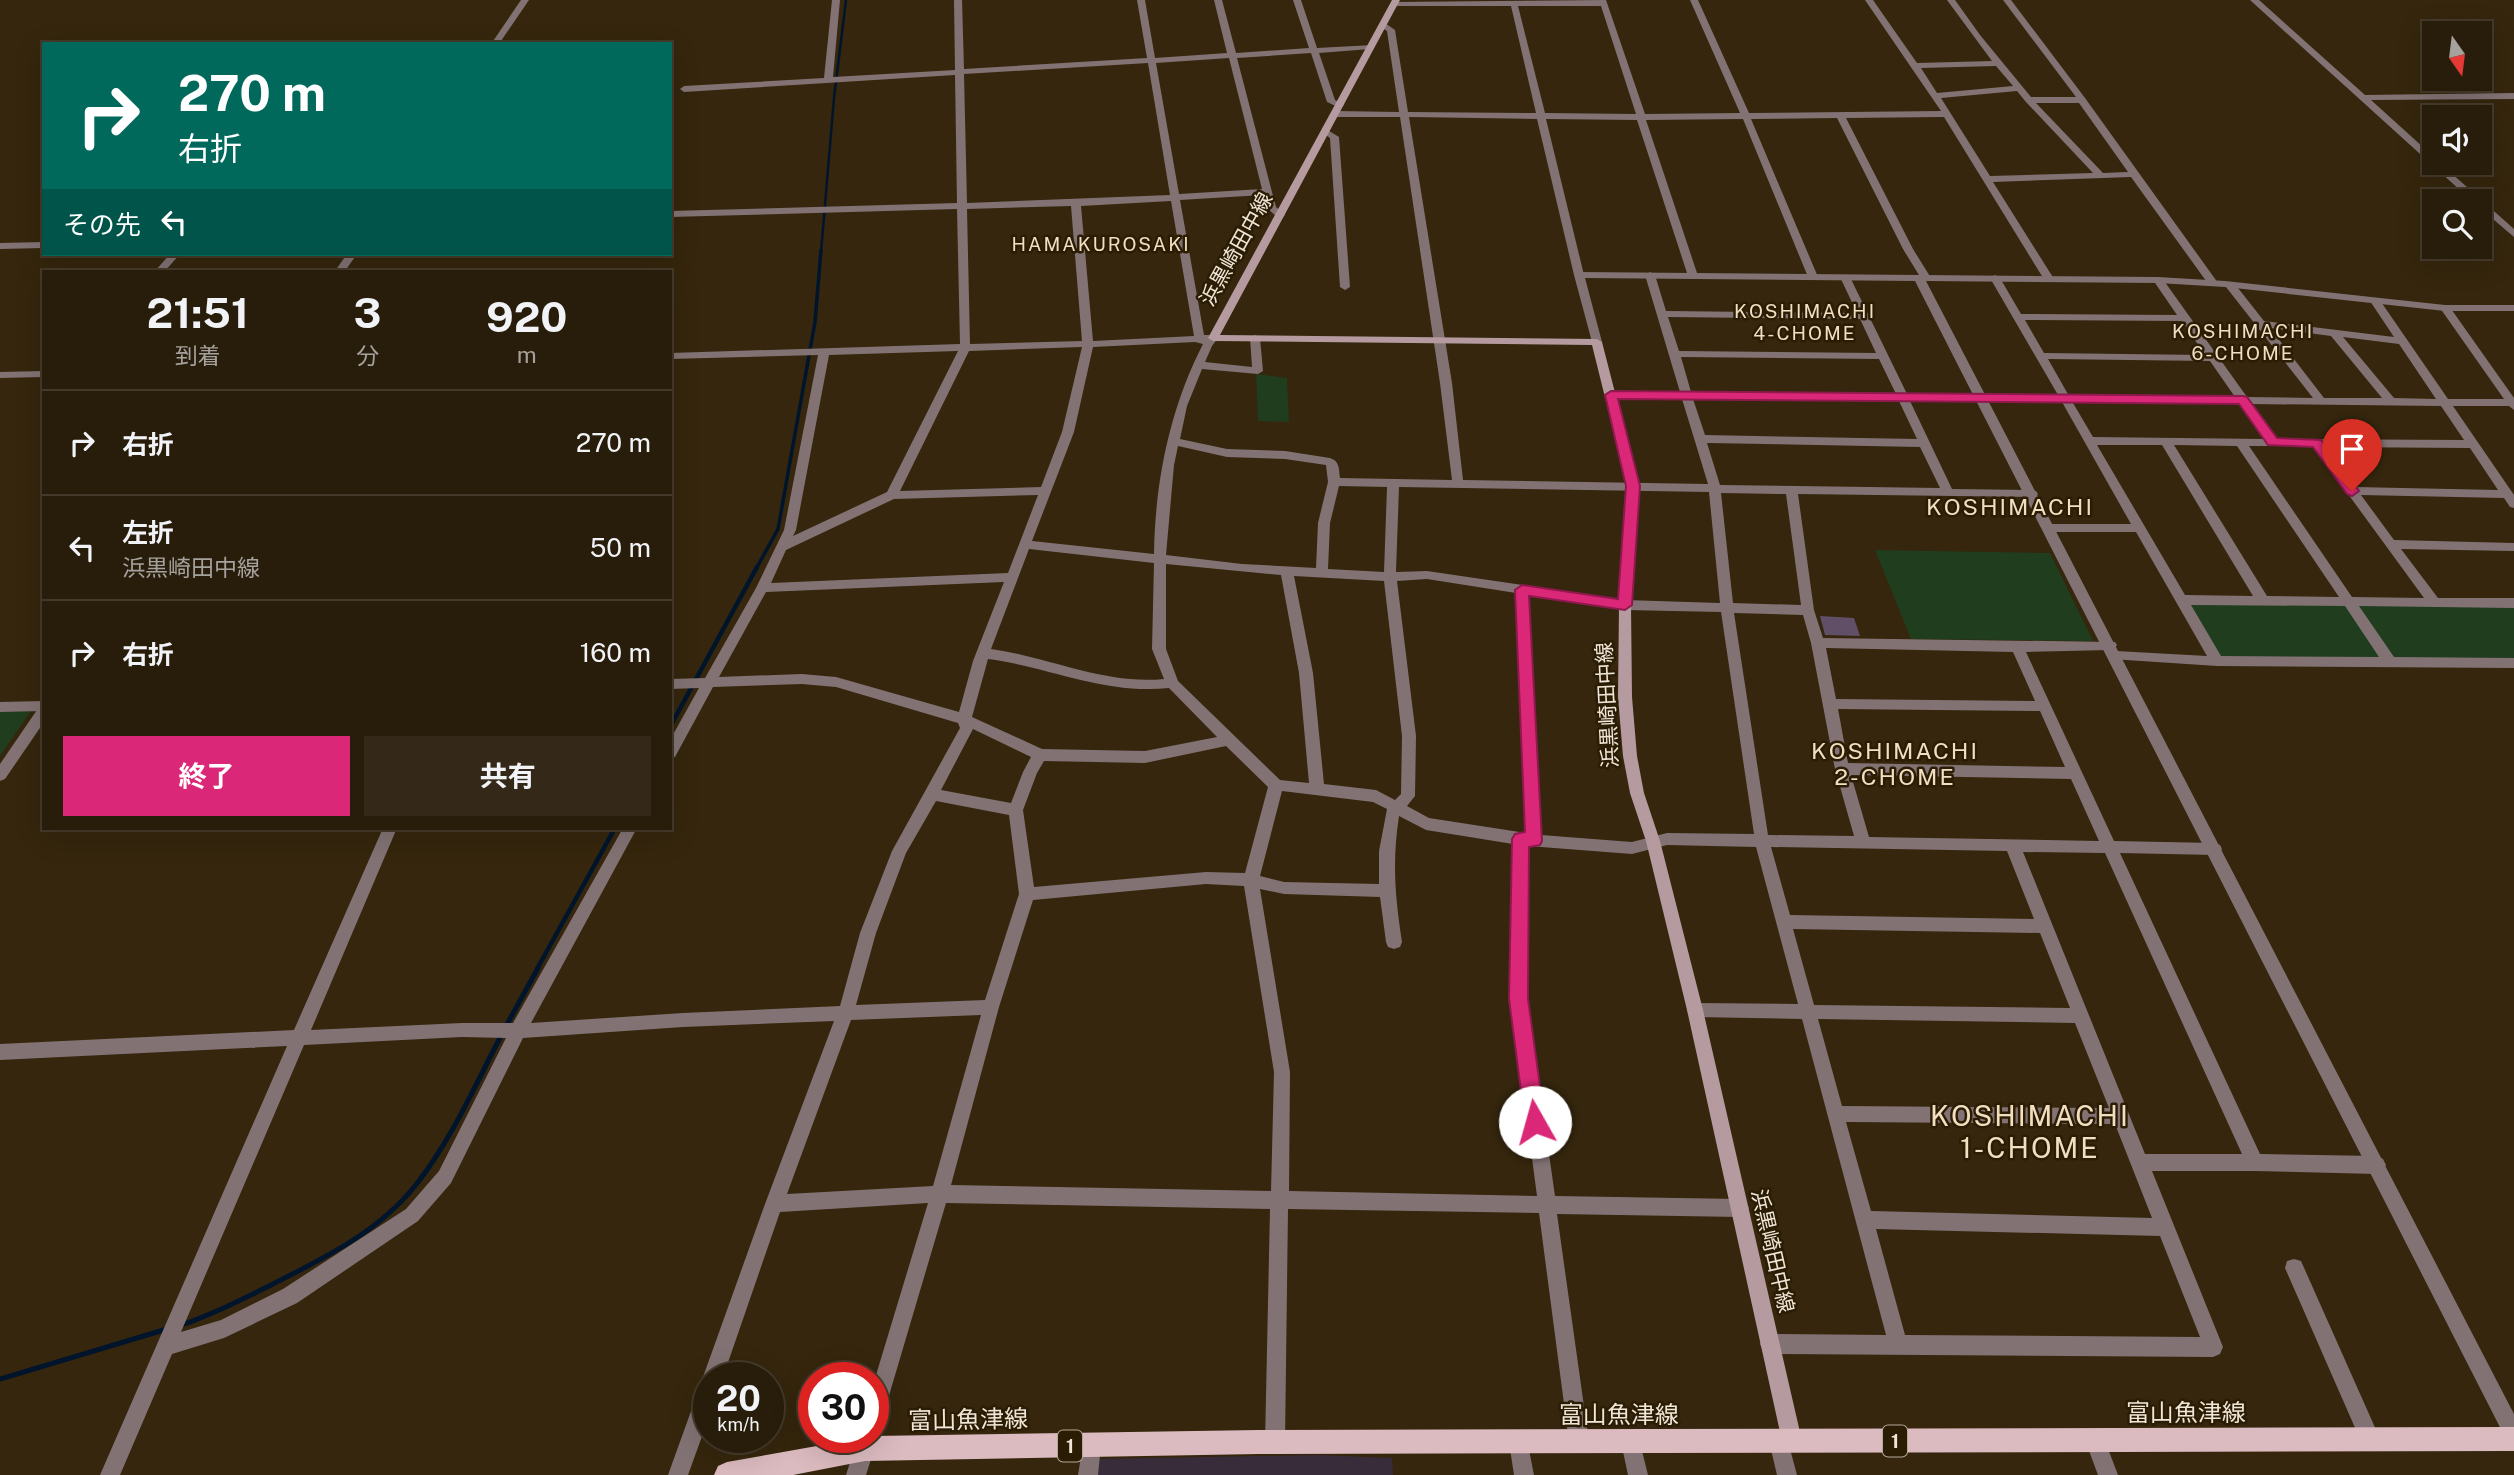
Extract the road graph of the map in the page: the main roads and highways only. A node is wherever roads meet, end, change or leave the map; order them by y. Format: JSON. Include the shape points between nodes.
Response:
{"nodes":[{"id":1,"x":1395,"y":2,"type":"edge"},
{"id":2,"x":2514,"y":1436,"type":"edge"},
{"id":3,"x":1786,"y":1441,"type":"junction"},
{"id":4,"x":889,"y":1443,"type":"edge"},
{"id":5,"x":823,"y":1453,"type":"edge"},
{"id":6,"x":727,"y":1475,"type":"edge"}],
"edges":[{"from":1,"to":3,"type":"main road","name":"浜黒崎田中線","via":[[1213,338],[1597,342],[1633,486],[1625,605],[1629,756],[1695,1010],[1770,1344]]},
{"from":2,"to":3,"type":"main road","name":"富山魚津線","number":"1"},
{"from":3,"to":4,"type":"main road","name":"富山魚津線","number":"1"},
{"from":5,"to":6,"type":"main road","name":"富山魚津線","number":"1"}]}
